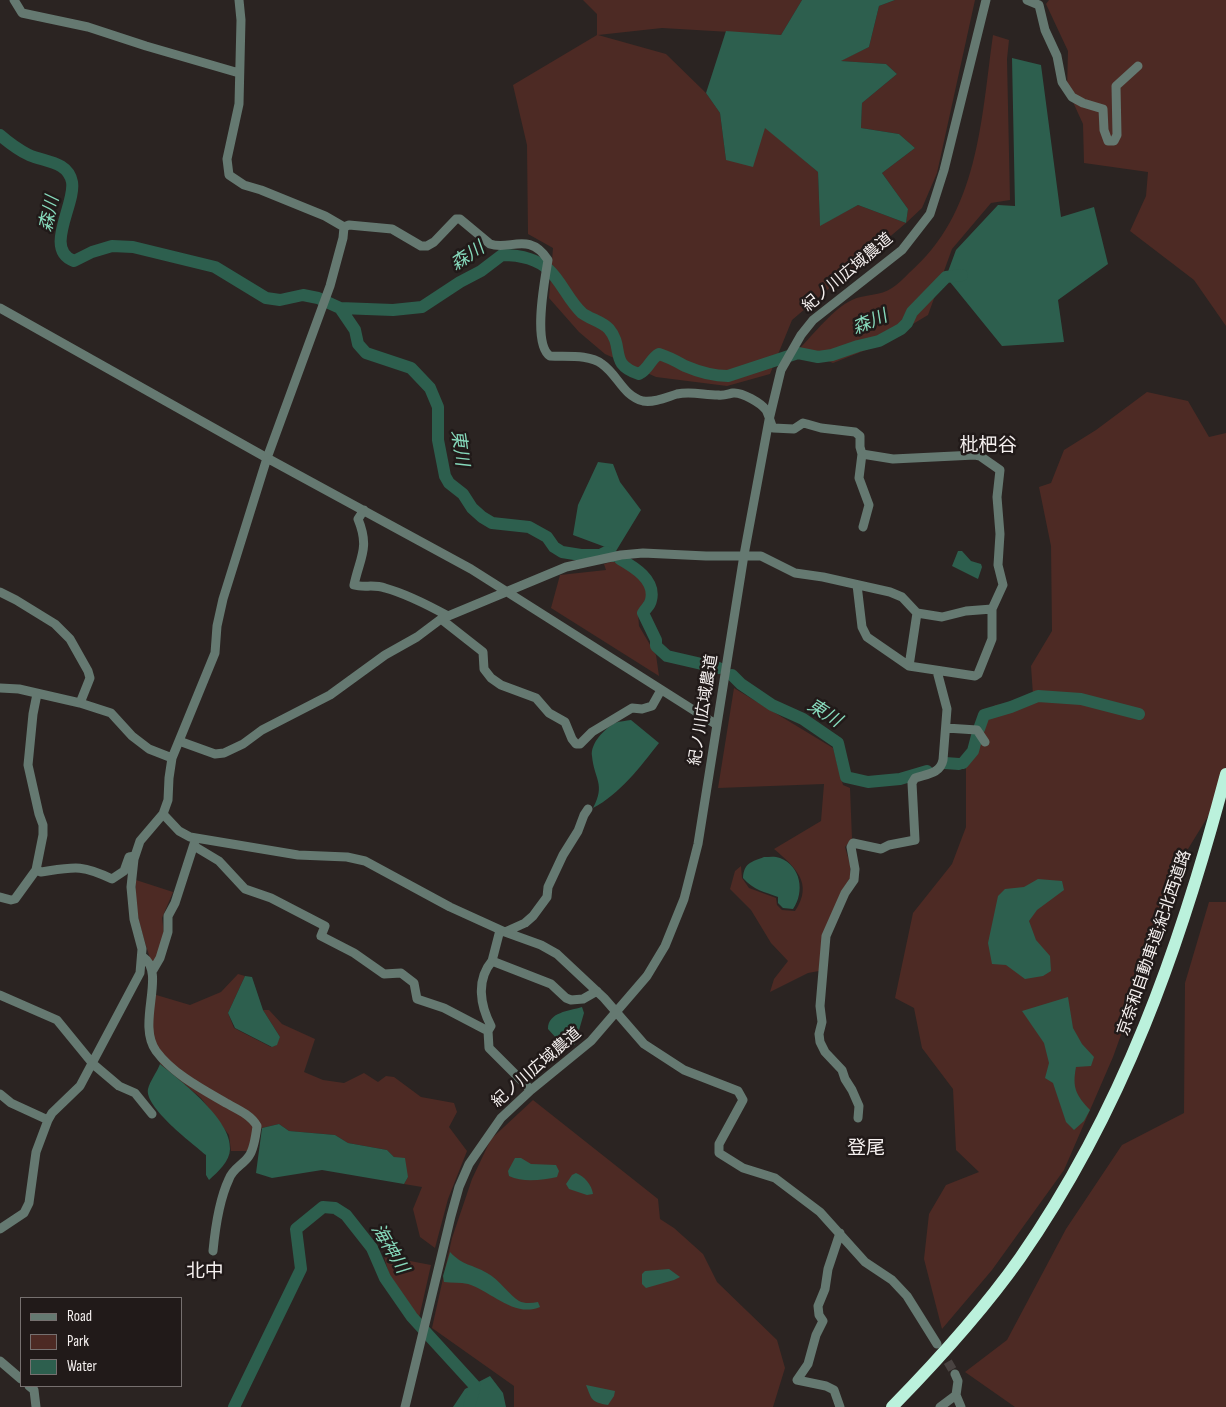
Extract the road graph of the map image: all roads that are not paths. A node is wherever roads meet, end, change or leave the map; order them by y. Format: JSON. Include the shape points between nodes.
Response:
{"nodes":[{"id":1,"x":14,"y":0,"type":"edge"},
{"id":2,"x":239,"y":0,"type":"edge"},
{"id":3,"x":986,"y":0,"type":"edge"},
{"id":4,"x":1027,"y":0,"type":"edge"},
{"id":5,"x":1138,"y":66,"type":"dead end"},
{"id":6,"x":239,"y":73,"type":"junction"},
{"id":7,"x":344,"y":227,"type":"junction"},
{"id":8,"x":0,"y":308,"type":"edge"},
{"id":9,"x":768,"y":420,"type":"junction"},
{"id":10,"x":862,"y":454,"type":"junction"},
{"id":11,"x":266,"y":458,"type":"junction"},
{"id":12,"x":364,"y":510,"type":"junction"},
{"id":13,"x":863,"y":526,"type":"dead end"},
{"id":14,"x":744,"y":555,"type":"junction"},
{"id":15,"x":857,"y":585,"type":"junction"},
{"id":16,"x":506,"y":591,"type":"junction"},
{"id":17,"x":0,"y":592,"type":"edge"},
{"id":18,"x":992,"y":609,"type":"junction"},
{"id":19,"x":917,"y":613,"type":"junction"},
{"id":20,"x":444,"y":617,"type":"junction"},
{"id":21,"x":909,"y":666,"type":"junction"},
{"id":22,"x":937,"y":671,"type":"junction"},
{"id":23,"x":0,"y":688,"type":"edge"},
{"id":24,"x":661,"y":690,"type":"junction"},
{"id":25,"x":37,"y":694,"type":"junction"},
{"id":26,"x":80,"y":703,"type":"junction"},
{"id":27,"x":718,"y":725,"type":"junction"},
{"id":28,"x":946,"y":728,"type":"junction"},
{"id":29,"x":179,"y":741,"type":"junction"},
{"id":30,"x":985,"y":742,"type":"dead end"},
{"id":31,"x":172,"y":758,"type":"junction"},
{"id":32,"x":1226,"y":774,"type":"edge"},
{"id":33,"x":588,"y":809,"type":"dead end"},
{"id":34,"x":164,"y":814,"type":"junction"},
{"id":35,"x":195,"y":842,"type":"junction"},
{"id":36,"x":135,"y":856,"type":"junction"},
{"id":37,"x":36,"y":870,"type":"junction"},
{"id":38,"x":0,"y":896,"type":"edge"},
{"id":39,"x":502,"y":931,"type":"junction"},
{"id":40,"x":143,"y":956,"type":"junction"},
{"id":41,"x":492,"y":961,"type":"junction"},
{"id":42,"x":153,"y":970,"type":"junction"},
{"id":43,"x":597,"y":991,"type":"junction"},
{"id":44,"x":0,"y":995,"type":"edge"},
{"id":45,"x":616,"y":1013,"type":"junction"},
{"id":46,"x":488,"y":1032,"type":"junction"},
{"id":47,"x":93,"y":1064,"type":"junction"},
{"id":48,"x":531,"y":1090,"type":"junction"},
{"id":49,"x":0,"y":1094,"type":"edge"},
{"id":50,"x":152,"y":1114,"type":"dead end"},
{"id":51,"x":858,"y":1118,"type":"dead end"},
{"id":52,"x":48,"y":1120,"type":"junction"},
{"id":53,"x":0,"y":1229,"type":"edge"},
{"id":54,"x":840,"y":1233,"type":"junction"},
{"id":55,"x":213,"y":1251,"type":"dead end"},
{"id":56,"x":937,"y":1344,"type":"tunnel mouth"},
{"id":57,"x":0,"y":1361,"type":"edge"},
{"id":58,"x":955,"y":1374,"type":"tunnel mouth"},
{"id":59,"x":20,"y":1378,"type":"edge"},
{"id":60,"x":30,"y":1387,"type":"edge"},
{"id":61,"x":956,"y":1395,"type":"junction"},
{"id":62,"x":36,"y":1407,"type":"edge"},
{"id":63,"x":405,"y":1407,"type":"edge"},
{"id":64,"x":840,"y":1407,"type":"edge"},
{"id":65,"x":892,"y":1407,"type":"edge"},
{"id":66,"x":940,"y":1407,"type":"edge"},
{"id":67,"x":960,"y":1407,"type":"edge"}],
"edges":[{"from":1,"to":6,"type":"street","via":[[22,13],[88,27]]},
{"from":2,"to":6,"type":"street"},
{"from":3,"to":9,"type":"street","name":"紀ノ川広域農道","via":[[930,214],[902,250],[813,320],[801,335],[781,370]]},
{"from":4,"to":5,"type":"street","via":[[1039,5],[1045,30],[1057,56],[1062,82],[1072,98],[1103,109],[1108,141],[1117,135],[1116,86]]},
{"from":6,"to":7,"type":"street","via":[[240,104],[227,159],[229,175],[244,185],[325,216]]},
{"from":7,"to":9,"type":"street","via":[[392,229],[421,246],[427,246],[456,219],[460,219],[495,246],[523,242],[544,253],[548,260],[541,333],[547,354],[602,363],[628,394],[645,402],[694,392],[720,396],[737,393],[763,407]]},
{"from":7,"to":11,"type":"street","via":[[330,286]]},
{"from":8,"to":11,"type":"street"},
{"from":9,"to":10,"type":"street","via":[[773,428],[794,429],[804,423],[855,432],[860,436]]},
{"from":9,"to":14,"type":"street","name":"紀ノ川広域農道"},
{"from":10,"to":13,"type":"street","via":[[859,478],[869,505]]},
{"from":10,"to":18,"type":"street","via":[[892,459],[975,455],[1000,470],[996,497],[1000,534],[998,565],[1002,586]]},
{"from":11,"to":12,"type":"street"},
{"from":11,"to":29,"type":"street","via":[[223,599],[215,654]]},
{"from":12,"to":16,"type":"street"},
{"from":12,"to":20,"type":"street","via":[[358,519],[363,532],[364,554],[354,584],[383,587],[414,599]]},
{"from":14,"to":15,"type":"street","via":[[761,556],[803,575]]},
{"from":14,"to":16,"type":"street","via":[[621,555],[566,568]]},
{"from":14,"to":27,"type":"street","name":"紀ノ川広域農道"},
{"from":15,"to":19,"type":"street","via":[[902,597]]},
{"from":15,"to":21,"type":"street","via":[[865,635]]},
{"from":16,"to":20,"type":"street"},
{"from":16,"to":24,"type":"street"},
{"from":17,"to":26,"type":"street","via":[[54,624],[70,639],[90,678]]},
{"from":18,"to":19,"type":"street","via":[[942,617]]},
{"from":18,"to":22,"type":"street","via":[[992,639],[978,674]]},
{"from":19,"to":21,"type":"street"},
{"from":20,"to":24,"type":"street","via":[[483,652],[484,669],[491,678],[501,686],[536,698],[549,714],[565,722],[576,744],[632,708],[652,706]]},
{"from":20,"to":29,"type":"street","via":[[330,695],[224,753],[215,754]]},
{"from":21,"to":22,"type":"street"},
{"from":22,"to":28,"type":"street","via":[[947,708]]},
{"from":23,"to":25,"type":"street"},
{"from":24,"to":27,"type":"street"},
{"from":25,"to":26,"type":"street"},
{"from":25,"to":37,"type":"street","via":[[28,764],[43,825]]},
{"from":26,"to":31,"type":"street","via":[[111,714],[149,749]]},
{"from":27,"to":45,"type":"street","name":"紀ノ川広域農道","via":[[698,844],[684,899],[666,946]]},
{"from":28,"to":30,"type":"street","via":[[977,730]]},
{"from":28,"to":51,"type":"street","via":[[942,766],[938,771],[915,778],[912,783],[915,840],[881,849],[854,843],[851,847],[854,880],[826,936],[820,1042],[842,1070],[852,1090],[859,1106]]},
{"from":29,"to":31,"type":"street"},
{"from":31,"to":34,"type":"street"},
{"from":32,"to":65,"type":"highway","name":"京奈和自動車道;紀北西道路","via":[[1171,957],[1144,1030],[1088,1147],[1019,1259],[967,1326]]},
{"from":33,"to":39,"type":"street","via":[[548,887],[547,897],[525,923]]},
{"from":34,"to":35,"type":"street","via":[[179,831]]},
{"from":34,"to":36,"type":"street","via":[[140,842]]},
{"from":35,"to":39,"type":"street","via":[[365,861],[450,908]]},
{"from":35,"to":42,"type":"street","via":[[168,916],[168,932],[160,958]]},
{"from":35,"to":46,"type":"street","via":[[219,861],[245,889],[271,898],[325,926],[321,936],[384,974],[401,973],[414,983],[417,999],[444,1008]]},
{"from":36,"to":37,"type":"street","via":[[129,857],[124,871],[112,879],[93,870],[76,867]]},
{"from":36,"to":40,"type":"street","via":[[131,887]]},
{"from":37,"to":38,"type":"street","via":[[15,899]]},
{"from":39,"to":41,"type":"street"},
{"from":39,"to":43,"type":"street","via":[[558,954]]},
{"from":40,"to":42,"type":"street"},
{"from":40,"to":47,"type":"street","via":[[140,973]]},
{"from":41,"to":43,"type":"street","via":[[551,984],[571,1000],[583,999]]},
{"from":41,"to":46,"type":"street","via":[[485,969],[482,986],[482,1006],[490,1026]]},
{"from":42,"to":55,"type":"street","via":[[148,1012],[155,1049],[192,1082],[248,1116],[257,1126],[251,1153],[228,1179],[215,1229]]},
{"from":43,"to":45,"type":"street"},
{"from":44,"to":47,"type":"street","via":[[56,1020]]},
{"from":45,"to":48,"type":"street","name":"紀ノ川広域農道","via":[[590,1041]]},
{"from":45,"to":54,"type":"street","via":[[644,1044],[676,1065],[738,1091],[743,1100],[718,1144],[719,1153],[743,1168],[775,1178],[820,1212]]},
{"from":46,"to":48,"type":"street","via":[[489,1048]]},
{"from":47,"to":50,"type":"street","via":[[119,1086],[135,1093]]},
{"from":47,"to":52,"type":"street","via":[[80,1086]]},
{"from":48,"to":63,"type":"street","name":"紀ノ川広域農道","via":[[501,1118],[469,1164],[459,1187]]},
{"from":49,"to":52,"type":"street","via":[[11,1103]]},
{"from":52,"to":53,"type":"street","via":[[36,1152],[28,1204],[24,1213]]},
{"from":54,"to":56,"type":"street","via":[[866,1262],[892,1280],[907,1296]]},
{"from":54,"to":64,"type":"street","via":[[818,1306],[823,1321],[808,1364],[797,1380],[834,1390]]},
{"from":57,"to":59,"type":"street"},
{"from":58,"to":61,"type":"street","via":[[958,1381]]},
{"from":60,"to":62,"type":"street","via":[[34,1390]]},
{"from":61,"to":66,"type":"street"},
{"from":61,"to":67,"type":"street"}]}
